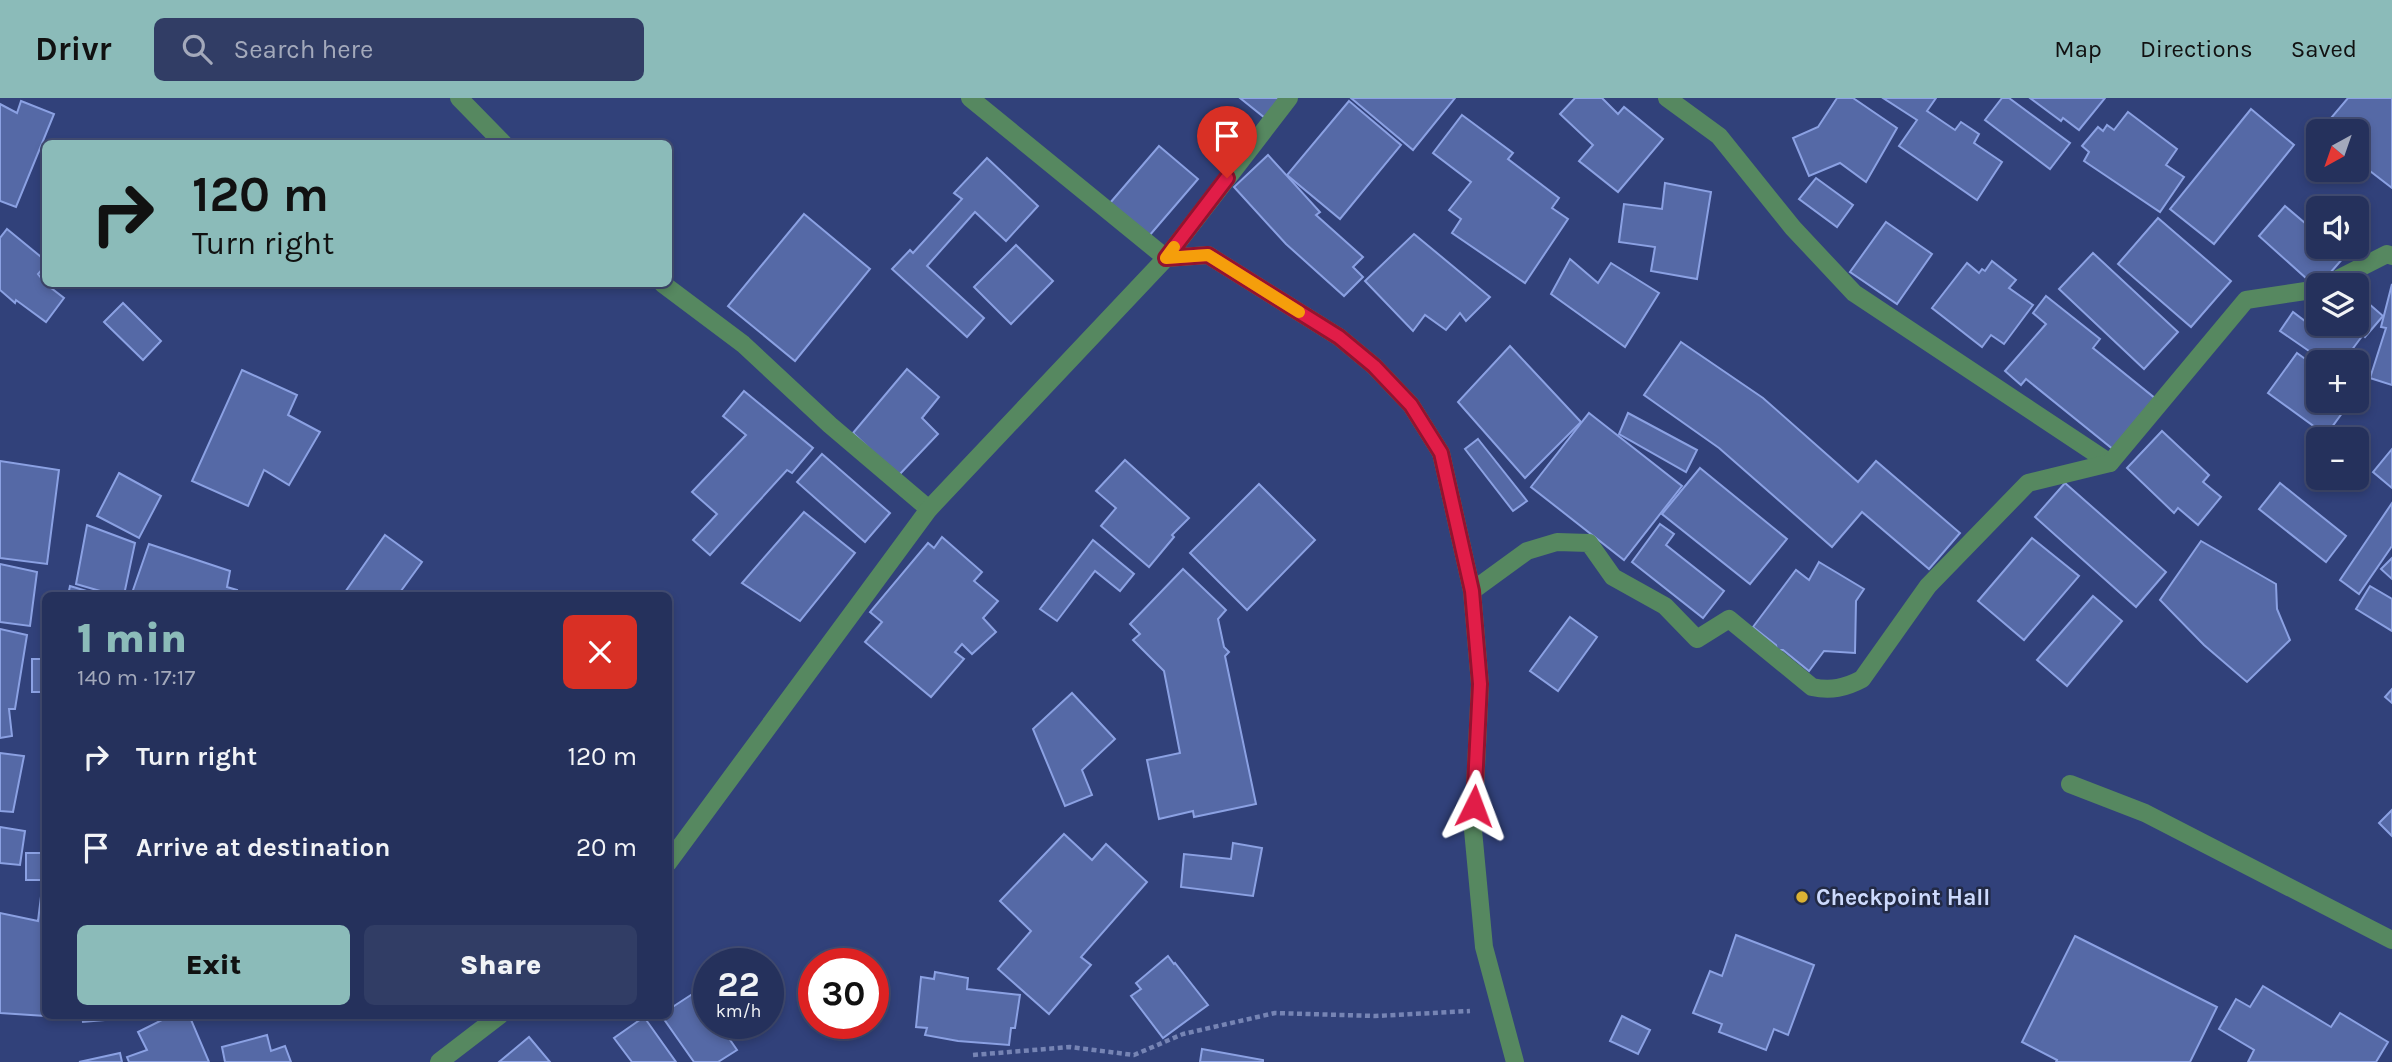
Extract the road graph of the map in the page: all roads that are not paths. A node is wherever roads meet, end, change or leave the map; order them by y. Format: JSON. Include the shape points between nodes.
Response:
{"nodes":[{"id":1,"x":459,"y":98,"type":"edge"},
{"id":2,"x":970,"y":98,"type":"edge"},
{"id":3,"x":1289,"y":98,"type":"edge"},
{"id":4,"x":1667,"y":98,"type":"edge"},
{"id":5,"x":499,"y":140,"type":"edge"},
{"id":6,"x":2392,"y":256,"type":"edge"},
{"id":7,"x":1166,"y":258,"type":"junction"},
{"id":8,"x":2350,"y":273,"type":"edge"},
{"id":9,"x":667,"y":287,"type":"edge"},
{"id":10,"x":2306,"y":291,"type":"edge"},
{"id":11,"x":2110,"y":463,"type":"junction"},
{"id":12,"x":929,"y":509,"type":"junction"},
{"id":13,"x":1472,"y":591,"type":"junction"},
{"id":14,"x":2070,"y":785,"type":"dead end"},
{"id":15,"x":672,"y":858,"type":"edge"},
{"id":16,"x":2392,"y":940,"type":"edge"},
{"id":17,"x":495,"y":1019,"type":"edge"},
{"id":18,"x":439,"y":1062,"type":"edge"},
{"id":19,"x":1515,"y":1062,"type":"edge"}],
"edges":[{"from":1,"to":5,"type":"street"},
{"from":2,"to":7,"type":"street"},
{"from":3,"to":7,"type":"street"},
{"from":4,"to":11,"type":"street","via":[[1718,136],[1793,228],[1854,293]]},
{"from":6,"to":8,"type":"street","via":[[2387,254]]},
{"from":7,"to":12,"type":"street"},
{"from":7,"to":13,"type":"street","via":[[1208,255],[1339,337],[1411,405],[1441,453]]},
{"from":9,"to":12,"type":"street","via":[[743,344]]},
{"from":10,"to":11,"type":"street","via":[[2246,300]]},
{"from":11,"to":13,"type":"street","via":[[2028,483],[1928,586],[1862,679],[1839,688],[1812,687],[1729,619],[1697,639],[1665,607],[1613,577],[1589,543],[1557,542],[1527,551]]},
{"from":12,"to":15,"type":"street"},
{"from":13,"to":19,"type":"street","via":[[1480,684],[1473,830],[1484,947]]},
{"from":14,"to":16,"type":"street","via":[[2145,813]]},
{"from":17,"to":18,"type":"street"}]}
